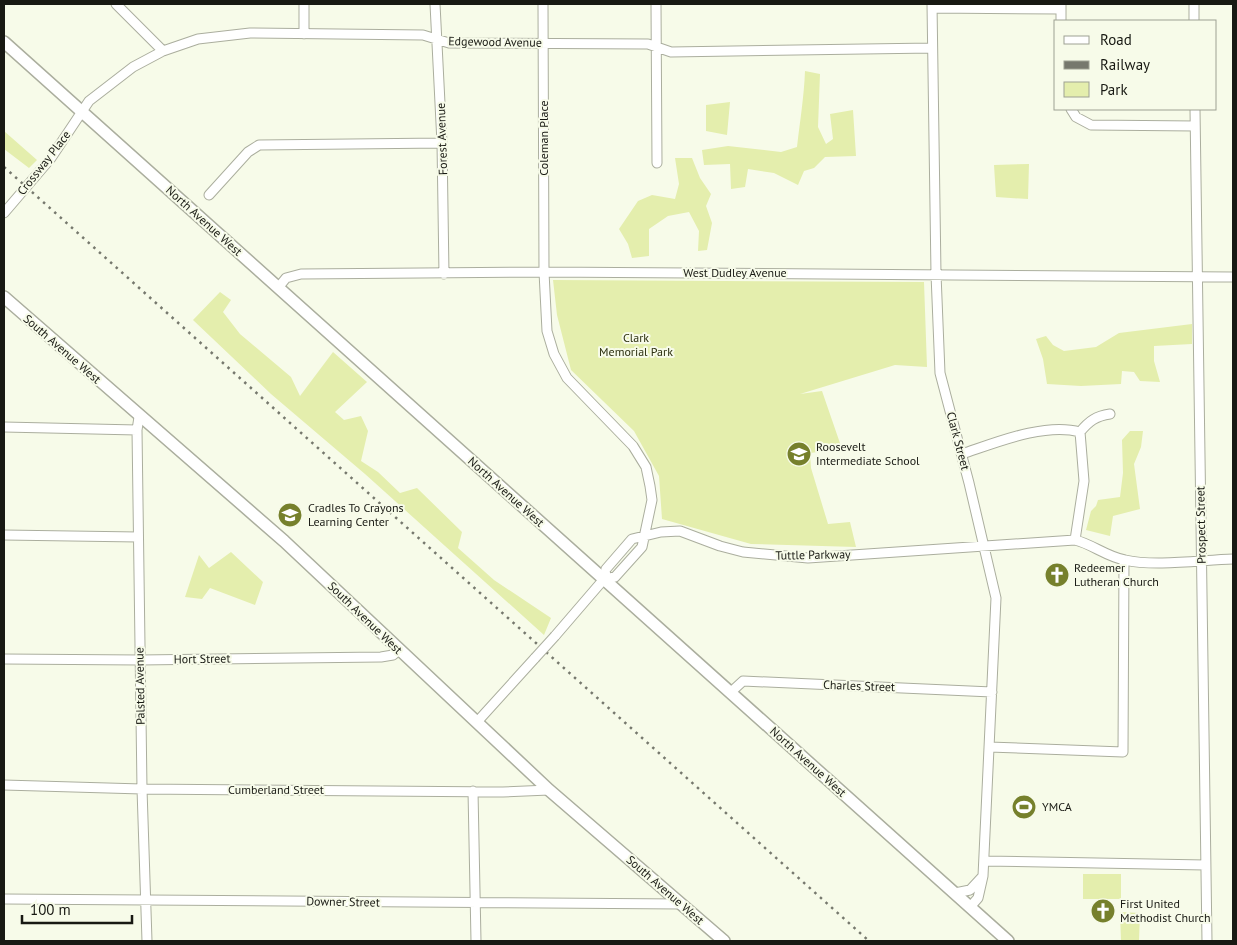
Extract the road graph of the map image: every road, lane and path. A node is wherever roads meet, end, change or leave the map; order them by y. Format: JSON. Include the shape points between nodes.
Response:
{"nodes":[{"id":1,"x":116,"y":4,"type":"edge"},
{"id":2,"x":304,"y":4,"type":"edge"},
{"id":3,"x":436,"y":4,"type":"edge"},
{"id":4,"x":543,"y":4,"type":"edge"},
{"id":5,"x":656,"y":4,"type":"edge"},
{"id":6,"x":1194,"y":4,"type":"edge"},
{"id":7,"x":932,"y":6,"type":"edge"},
{"id":8,"x":1061,"y":6,"type":"edge"},
{"id":9,"x":1062,"y":20,"type":"edge"},
{"id":10,"x":1194,"y":20,"type":"edge"},
{"id":11,"x":304,"y":34,"type":"junction"},
{"id":12,"x":438,"y":40,"type":"junction"},
{"id":13,"x":4,"y":42,"type":"edge"},
{"id":14,"x":544,"y":43,"type":"junction"},
{"id":15,"x":658,"y":48,"type":"junction"},
{"id":16,"x":932,"y":48,"type":"junction"},
{"id":17,"x":163,"y":51,"type":"junction"},
{"id":18,"x":1072,"y":110,"type":"edge"},
{"id":19,"x":1195,"y":110,"type":"edge"},
{"id":20,"x":81,"y":112,"type":"junction"},
{"id":21,"x":1195,"y":126,"type":"junction"},
{"id":22,"x":442,"y":143,"type":"junction"},
{"id":23,"x":657,"y":163,"type":"dead end"},
{"id":24,"x":208,"y":195,"type":"dead end"},
{"id":25,"x":4,"y":213,"type":"edge"},
{"id":26,"x":544,"y":272,"type":"junction"},
{"id":27,"x":444,"y":274,"type":"junction"},
{"id":28,"x":936,"y":274,"type":"junction"},
{"id":29,"x":1197,"y":278,"type":"junction"},
{"id":30,"x":1233,"y":278,"type":"edge"},
{"id":31,"x":278,"y":288,"type":"junction"},
{"id":32,"x":4,"y":297,"type":"edge"},
{"id":33,"x":1110,"y":414,"type":"dead end"},
{"id":34,"x":140,"y":417,"type":"junction"},
{"id":35,"x":4,"y":427,"type":"edge"},
{"id":36,"x":137,"y":430,"type":"junction"},
{"id":37,"x":1080,"y":432,"type":"junction"},
{"id":38,"x":962,"y":454,"type":"junction"},
{"id":39,"x":4,"y":535,"type":"edge"},
{"id":40,"x":645,"y":536,"type":"junction"},
{"id":41,"x":138,"y":537,"type":"junction"},
{"id":42,"x":1074,"y":540,"type":"junction"},
{"id":43,"x":985,"y":547,"type":"junction"},
{"id":44,"x":1233,"y":559,"type":"edge"},
{"id":45,"x":1124,"y":560,"type":"junction"},
{"id":46,"x":1202,"y":560,"type":"junction"},
{"id":47,"x":604,"y":579,"type":"junction"},
{"id":48,"x":399,"y":650,"type":"junction"},
{"id":49,"x":4,"y":659,"type":"edge"},
{"id":50,"x":140,"y":660,"type":"junction"},
{"id":51,"x":731,"y":692,"type":"junction"},
{"id":52,"x":992,"y":692,"type":"junction"},
{"id":53,"x":477,"y":722,"type":"junction"},
{"id":54,"x":989,"y":747,"type":"junction"},
{"id":55,"x":4,"y":785,"type":"edge"},
{"id":56,"x":142,"y":789,"type":"junction"},
{"id":57,"x":549,"y":790,"type":"junction"},
{"id":58,"x":473,"y":792,"type":"junction"},
{"id":59,"x":984,"y":861,"type":"junction"},
{"id":60,"x":1205,"y":865,"type":"junction"},
{"id":61,"x":983,"y":876,"type":"junction"},
{"id":62,"x":955,"y":894,"type":"junction"},
{"id":63,"x":4,"y":899,"type":"edge"},
{"id":64,"x":147,"y":901,"type":"junction"},
{"id":65,"x":476,"y":904,"type":"junction"},
{"id":66,"x":682,"y":904,"type":"junction"},
{"id":67,"x":970,"y":907,"type":"junction"},
{"id":68,"x":1006,"y":940,"type":"edge"},
{"id":69,"x":147,"y":941,"type":"edge"},
{"id":70,"x":476,"y":941,"type":"edge"},
{"id":71,"x":724,"y":941,"type":"edge"},
{"id":72,"x":1207,"y":941,"type":"edge"}],
"edges":[{"from":1,"to":17,"type":"street"},
{"from":2,"to":11,"type":"street"},
{"from":3,"to":12,"type":"street","name":"Forest Avenue"},
{"from":4,"to":14,"type":"street","name":"Coleman Place"},
{"from":5,"to":15,"type":"street"},
{"from":6,"to":10,"type":"street"},
{"from":7,"to":8,"type":"street"},
{"from":7,"to":16,"type":"street","name":"Clark Street"},
{"from":8,"to":9,"type":"street"},
{"from":11,"to":12,"type":"street","name":"Edgewood Avenue","via":[[423,35]]},
{"from":11,"to":17,"type":"street","name":"Edgewood Avenue","via":[[223,35],[198,39]]},
{"from":12,"to":14,"type":"street","name":"Edgewood Avenue","via":[[449,43]]},
{"from":12,"to":22,"type":"street","name":"Forest Avenue"},
{"from":13,"to":20,"type":"main road","name":"North Avenue West"},
{"from":14,"to":15,"type":"street","name":"Edgewood Avenue","via":[[648,44]]},
{"from":14,"to":26,"type":"street","name":"Coleman Place"},
{"from":15,"to":16,"type":"street","name":"Edgewood Avenue","via":[[671,52]]},
{"from":15,"to":23,"type":"street"},
{"from":16,"to":28,"type":"street","name":"Clark Street"},
{"from":17,"to":20,"type":"street","name":"Edgewood Avenue","via":[[133,67],[89,101]]},
{"from":18,"to":21,"type":"street","via":[[1076,117],[1091,125]]},
{"from":19,"to":21,"type":"street","name":"Prospect Street"},
{"from":20,"to":25,"type":"street","name":"Crossway Place","via":[[51,158]]},
{"from":20,"to":31,"type":"main road","name":"North Avenue West"},
{"from":21,"to":29,"type":"street","name":"Prospect Street"},
{"from":22,"to":24,"type":"street","via":[[259,145],[248,152]]},
{"from":22,"to":27,"type":"street","name":"Forest Avenue"},
{"from":26,"to":27,"type":"street","name":"West Dudley Avenue"},
{"from":26,"to":28,"type":"street","name":"West Dudley Avenue"},
{"from":26,"to":40,"type":"street","via":[[547,331],[554,354],[567,378],[632,446],[646,467],[652,500]]},
{"from":27,"to":31,"type":"street","name":"West Dudley Avenue","via":[[294,274]]},
{"from":28,"to":29,"type":"street","name":"West Dudley Avenue"},
{"from":28,"to":38,"type":"street","name":"Clark Street","via":[[940,373]]},
{"from":29,"to":30,"type":"street","name":"West Dudley Avenue"},
{"from":29,"to":46,"type":"street","name":"Prospect Street"},
{"from":31,"to":47,"type":"main road","name":"North Avenue West"},
{"from":32,"to":34,"type":"main road","name":"South Avenue West"},
{"from":33,"to":37,"type":"street","via":[[1091,420]]},
{"from":34,"to":36,"type":"street","name":"Palsted Avenue"},
{"from":34,"to":48,"type":"main road","name":"South Avenue West","via":[[284,541]]},
{"from":35,"to":36,"type":"street"},
{"from":36,"to":41,"type":"street","name":"Palsted Avenue"},
{"from":37,"to":38,"type":"street","via":[[1069,429],[1031,433]]},
{"from":37,"to":42,"type":"street","via":[[1084,481]]},
{"from":38,"to":43,"type":"street","name":"Clark Street"},
{"from":39,"to":41,"type":"street"},
{"from":40,"to":43,"type":"street","name":"Tuttle Parkway","via":[[680,531],[743,552],[808,558]]},
{"from":40,"to":47,"type":"street","via":[[642,547],[615,577]]},
{"from":41,"to":50,"type":"street","name":"Palsted Avenue"},
{"from":42,"to":43,"type":"street","name":"Tuttle Parkway"},
{"from":42,"to":45,"type":"street"},
{"from":43,"to":52,"type":"street","name":"Clark Street","via":[[996,598]]},
{"from":44,"to":46,"type":"street"},
{"from":45,"to":46,"type":"street","via":[[1138,563]]},
{"from":45,"to":54,"type":"street","via":[[1123,752]]},
{"from":46,"to":60,"type":"street","name":"Prospect Street"},
{"from":47,"to":51,"type":"main road","name":"North Avenue West"},
{"from":47,"to":53,"type":"street","bridge":true},
{"from":48,"to":50,"type":"street","name":"Hort Street","via":[[381,657]]},
{"from":48,"to":53,"type":"main road","name":"South Avenue West"},
{"from":49,"to":50,"type":"street","name":"Hort Street"},
{"from":50,"to":56,"type":"street","name":"Palsted Avenue"},
{"from":51,"to":52,"type":"street","name":"Charles Street","via":[[742,681]]},
{"from":51,"to":62,"type":"main road","name":"North Avenue West"},
{"from":52,"to":54,"type":"street","name":"Clark Street"},
{"from":53,"to":57,"type":"main road","name":"South Avenue West"},
{"from":54,"to":59,"type":"street","name":"Clark Street"},
{"from":55,"to":56,"type":"street","name":"Cumberland Street"},
{"from":56,"to":58,"type":"street","name":"Cumberland Street"},
{"from":56,"to":64,"type":"street","name":"Palsted Avenue"},
{"from":57,"to":58,"type":"street","name":"Cumberland Street"},
{"from":57,"to":66,"type":"main road","name":"South Avenue West"},
{"from":58,"to":65,"type":"street"},
{"from":59,"to":60,"type":"street"},
{"from":59,"to":61,"type":"street","name":"Clark Street"},
{"from":60,"to":72,"type":"street","name":"Prospect Street"},
{"from":61,"to":62,"type":"street","via":[[970,890]]},
{"from":61,"to":67,"type":"street","name":"Clark Street","via":[[978,898]]},
{"from":62,"to":67,"type":"main road","name":"North Avenue West"},
{"from":63,"to":64,"type":"street","name":"Downer Street"},
{"from":64,"to":65,"type":"street","name":"Downer Street"},
{"from":64,"to":69,"type":"street","name":"Palsted Avenue"},
{"from":65,"to":66,"type":"street","name":"Downer Street"},
{"from":65,"to":70,"type":"street"},
{"from":66,"to":71,"type":"main road","name":"South Avenue West"},
{"from":67,"to":68,"type":"main road","name":"North Avenue West"}]}
